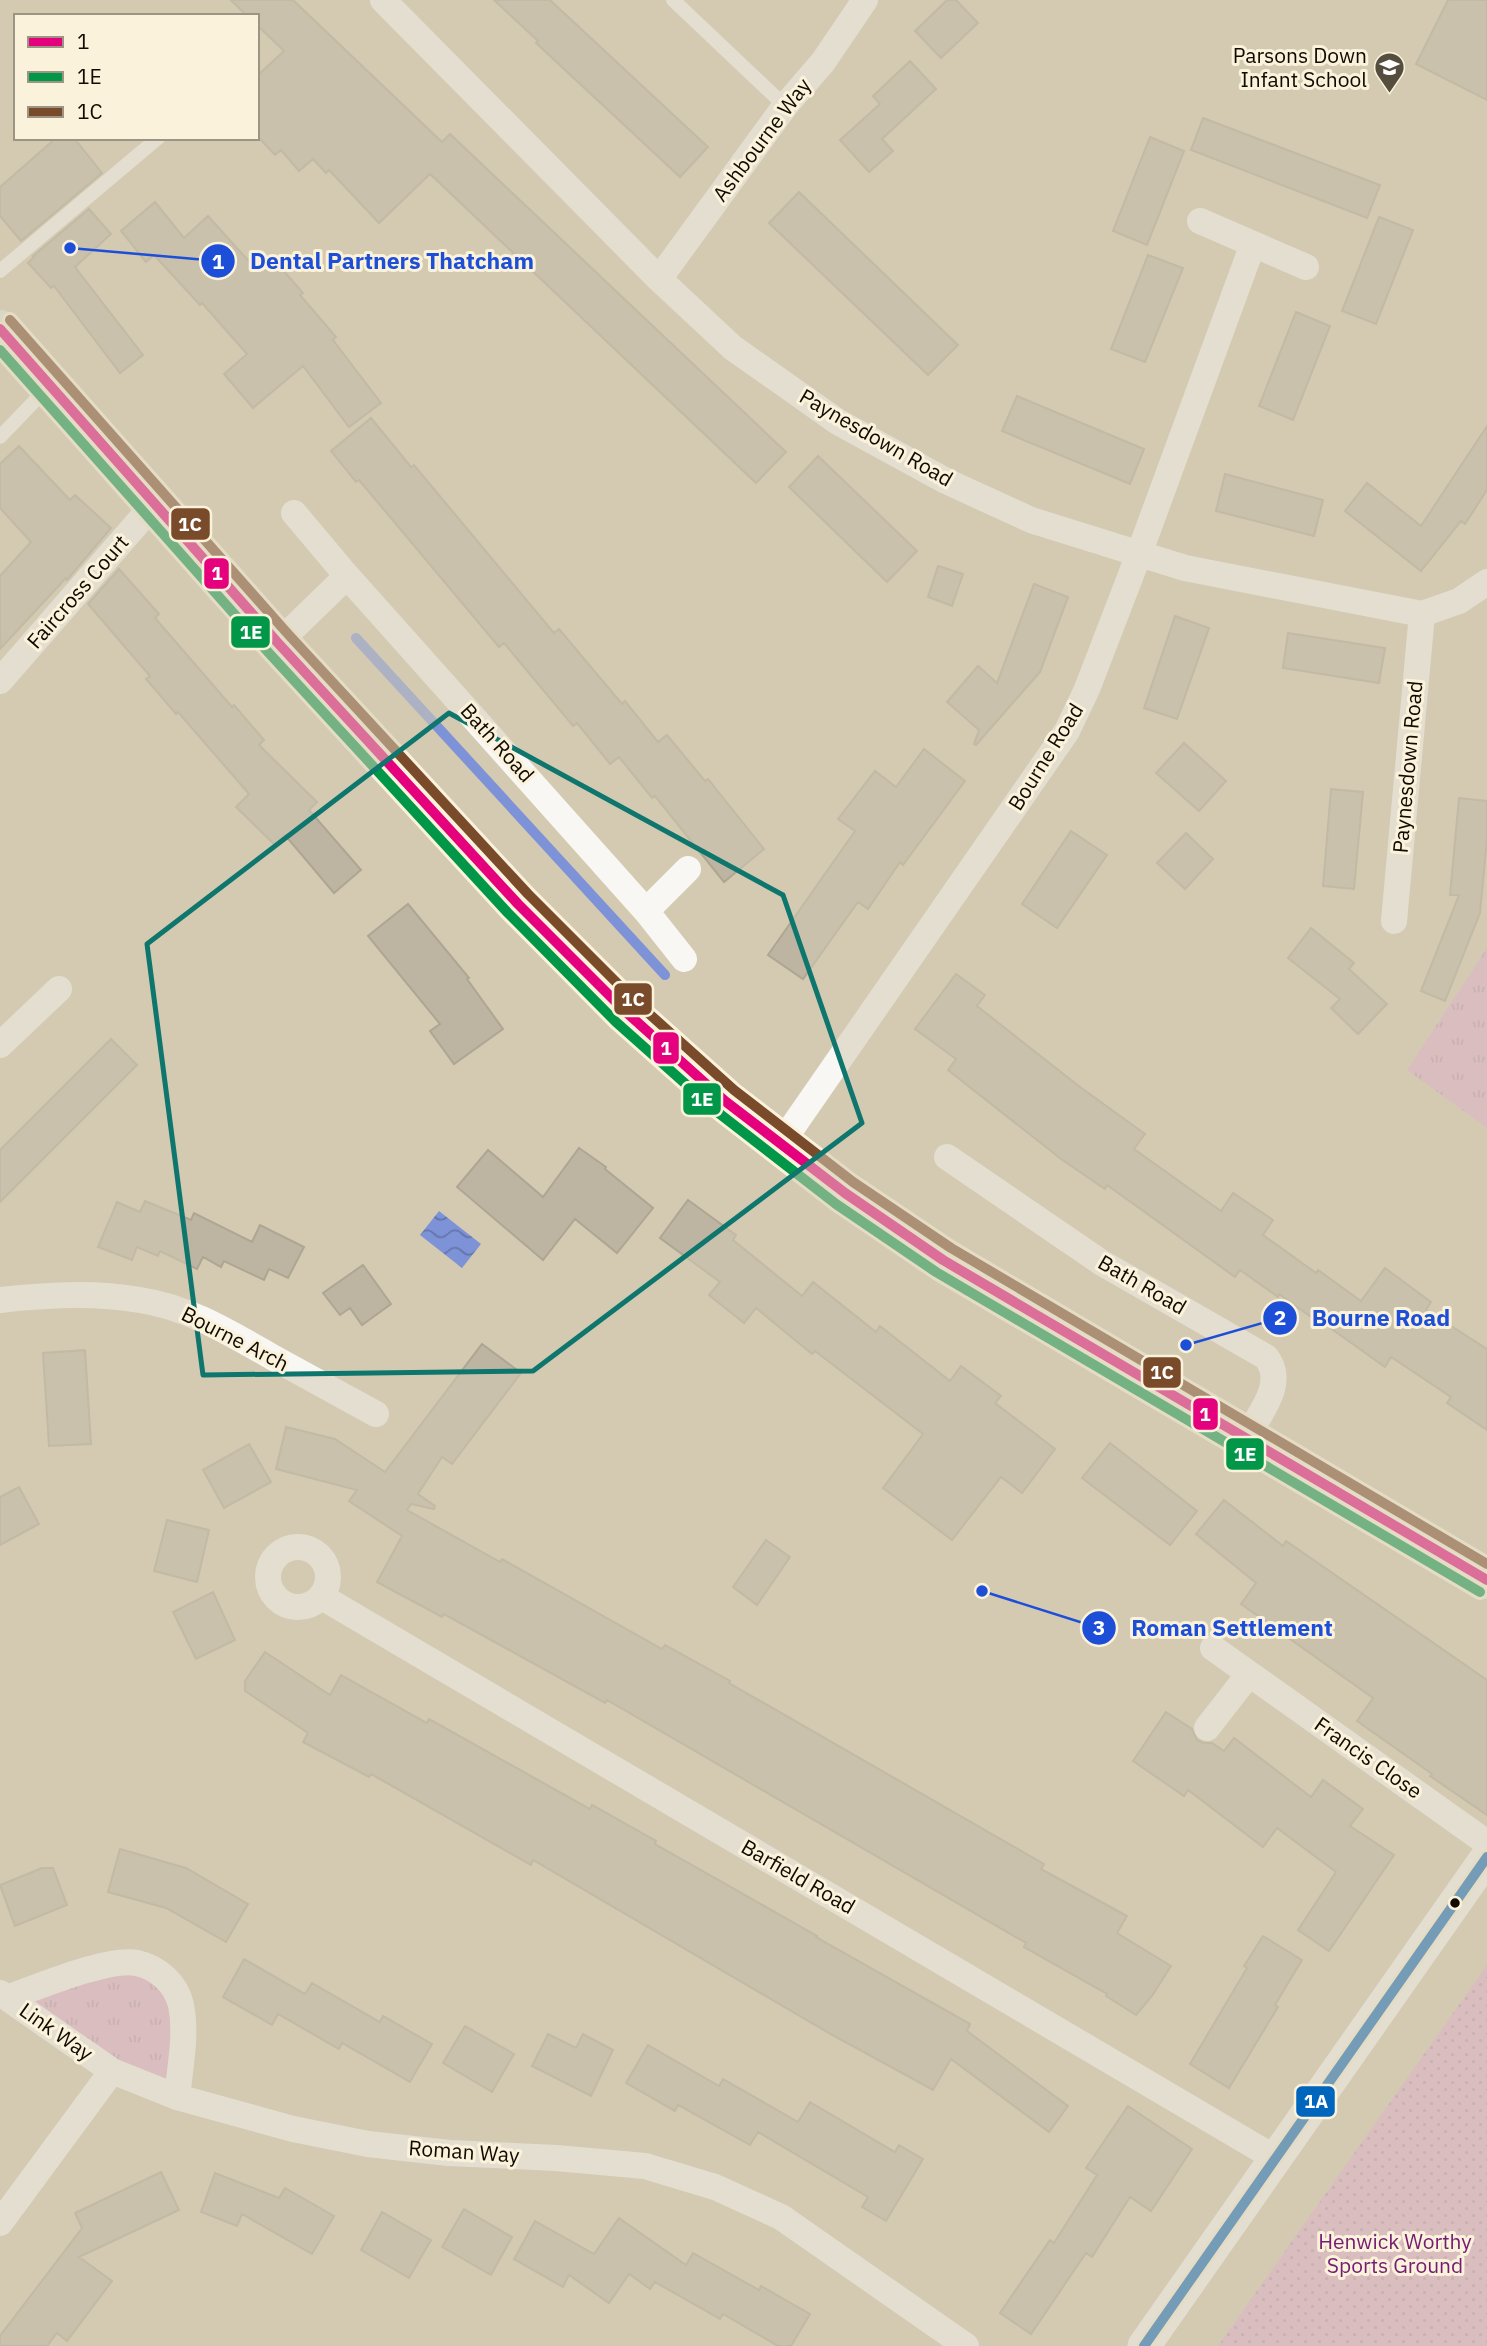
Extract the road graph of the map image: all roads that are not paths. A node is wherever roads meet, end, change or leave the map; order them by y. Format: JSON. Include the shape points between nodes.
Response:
{"nodes":[{"id":1,"x":383,"y":0,"type":"edge"},
{"id":2,"x":673,"y":0,"type":"edge"},
{"id":3,"x":865,"y":0,"type":"edge"},
{"id":4,"x":785,"y":106,"type":"junction"},
{"id":5,"x":156,"y":140,"type":"edge"},
{"id":6,"x":1200,"y":221,"type":"dead end"},
{"id":7,"x":1253,"y":244,"type":"junction"},
{"id":8,"x":1306,"y":267,"type":"dead end"},
{"id":9,"x":0,"y":271,"type":"edge"},
{"id":10,"x":659,"y":279,"type":"junction"},
{"id":11,"x":0,"y":329,"type":"edge"},
{"id":12,"x":51,"y":384,"type":"junction"},
{"id":13,"x":0,"y":438,"type":"edge"},
{"id":14,"x":155,"y":503,"type":"junction"},
{"id":15,"x":294,"y":513,"type":"dead end"},
{"id":16,"x":1139,"y":554,"type":"junction"},
{"id":17,"x":348,"y":576,"type":"junction"},
{"id":18,"x":1487,"y":582,"type":"edge"},
{"id":19,"x":1422,"y":614,"type":"junction"},
{"id":20,"x":278,"y":643,"type":"junction"},
{"id":21,"x":0,"y":681,"type":"edge"},
{"id":22,"x":688,"y":869,"type":"dead end"},
{"id":23,"x":646,"y":911,"type":"junction"},
{"id":24,"x":1394,"y":921,"type":"dead end"},
{"id":25,"x":684,"y":959,"type":"dead end"},
{"id":26,"x":59,"y":989,"type":"dead end"},
{"id":27,"x":0,"y":1045,"type":"edge"},
{"id":28,"x":780,"y":1145,"type":"junction"},
{"id":29,"x":947,"y":1157,"type":"dead end"},
{"id":30,"x":0,"y":1300,"type":"edge"},
{"id":31,"x":376,"y":1414,"type":"dead end"},
{"id":32,"x":1246,"y":1438,"type":"junction"},
{"id":33,"x":1487,"y":1580,"type":"edge"},
{"id":34,"x":322,"y":1597,"type":"dead end"},
{"id":35,"x":1213,"y":1648,"type":"dead end"},
{"id":36,"x":1249,"y":1674,"type":"junction"},
{"id":37,"x":1208,"y":1728,"type":"dead end"},
{"id":38,"x":1487,"y":1843,"type":"edge"},
{"id":39,"x":1487,"y":1857,"type":"edge"},
{"id":40,"x":4,"y":1996,"type":"edge"},
{"id":41,"x":113,"y":2071,"type":"junction"},
{"id":42,"x":177,"y":2097,"type":"junction"},
{"id":43,"x":1275,"y":2158,"type":"junction"},
{"id":44,"x":0,"y":2223,"type":"edge"},
{"id":45,"x":966,"y":2346,"type":"edge"},
{"id":46,"x":1144,"y":2346,"type":"edge"}],
"edges":[{"from":1,"to":10,"type":"street","name":"Paynesdown Road"},
{"from":2,"to":4,"type":"lane"},
{"from":3,"to":4,"type":"street","name":"Ashbourne Way","via":[[823,62]]},
{"from":4,"to":10,"type":"street","name":"Ashbourne Way"},
{"from":5,"to":9,"type":"lane"},
{"from":6,"to":7,"type":"street"},
{"from":7,"to":8,"type":"street"},
{"from":7,"to":16,"type":"street","name":"Bourne Road"},
{"from":10,"to":16,"type":"street","name":"Paynesdown Road","via":[[733,348],[838,422],[946,481],[1031,520]]},
{"from":11,"to":12,"type":"main road"},
{"from":12,"to":13,"type":"lane"},
{"from":12,"to":14,"type":"main road"},
{"from":14,"to":20,"type":"main road"},
{"from":14,"to":21,"type":"street","name":"Faircross Court"},
{"from":15,"to":17,"type":"street","name":"Bath Road"},
{"from":16,"to":19,"type":"street","name":"Paynesdown Road","via":[[1185,568]]},
{"from":16,"to":28,"type":"street","name":"Bourne Road","via":[[1067,731]]},
{"from":17,"to":20,"type":"street"},
{"from":17,"to":23,"type":"street","name":"Bath Road"},
{"from":18,"to":19,"type":"street","via":[[1459,601]]},
{"from":19,"to":24,"type":"street","name":"Paynesdown Road"},
{"from":20,"to":28,"type":"main road","via":[[518,904],[626,1012]]},
{"from":22,"to":23,"type":"street"},
{"from":23,"to":25,"type":"street","name":"Bath Road"},
{"from":26,"to":27,"type":"street"},
{"from":28,"to":32,"type":"main road","via":[[943,1260]]},
{"from":29,"to":32,"type":"street","name":"Bath Road","via":[[1102,1263],[1266,1357],[1273,1369],[1273,1388]]},
{"from":30,"to":31,"type":"street","name":"Bourne Arch","via":[[89,1295],[178,1309]]},
{"from":32,"to":33,"type":"main road"},
{"from":34,"to":43,"type":"street","name":"Barfield Road"},
{"from":35,"to":36,"type":"street","name":"Francis Close"},
{"from":36,"to":37,"type":"street"},
{"from":36,"to":38,"type":"street","name":"Francis Close"},
{"from":39,"to":43,"type":"street"},
{"from":40,"to":41,"type":"street","name":"Link Way"},
{"from":40,"to":42,"type":"street","via":[[104,1966],[135,1962],[158,1972],[176,1990],[181,2007]]},
{"from":41,"to":42,"type":"street","name":"Roman Way"},
{"from":41,"to":44,"type":"street"},
{"from":42,"to":45,"type":"street","name":"Roman Way","via":[[368,2144],[645,2166],[715,2187],[781,2217]]},
{"from":43,"to":46,"type":"street"}]}
